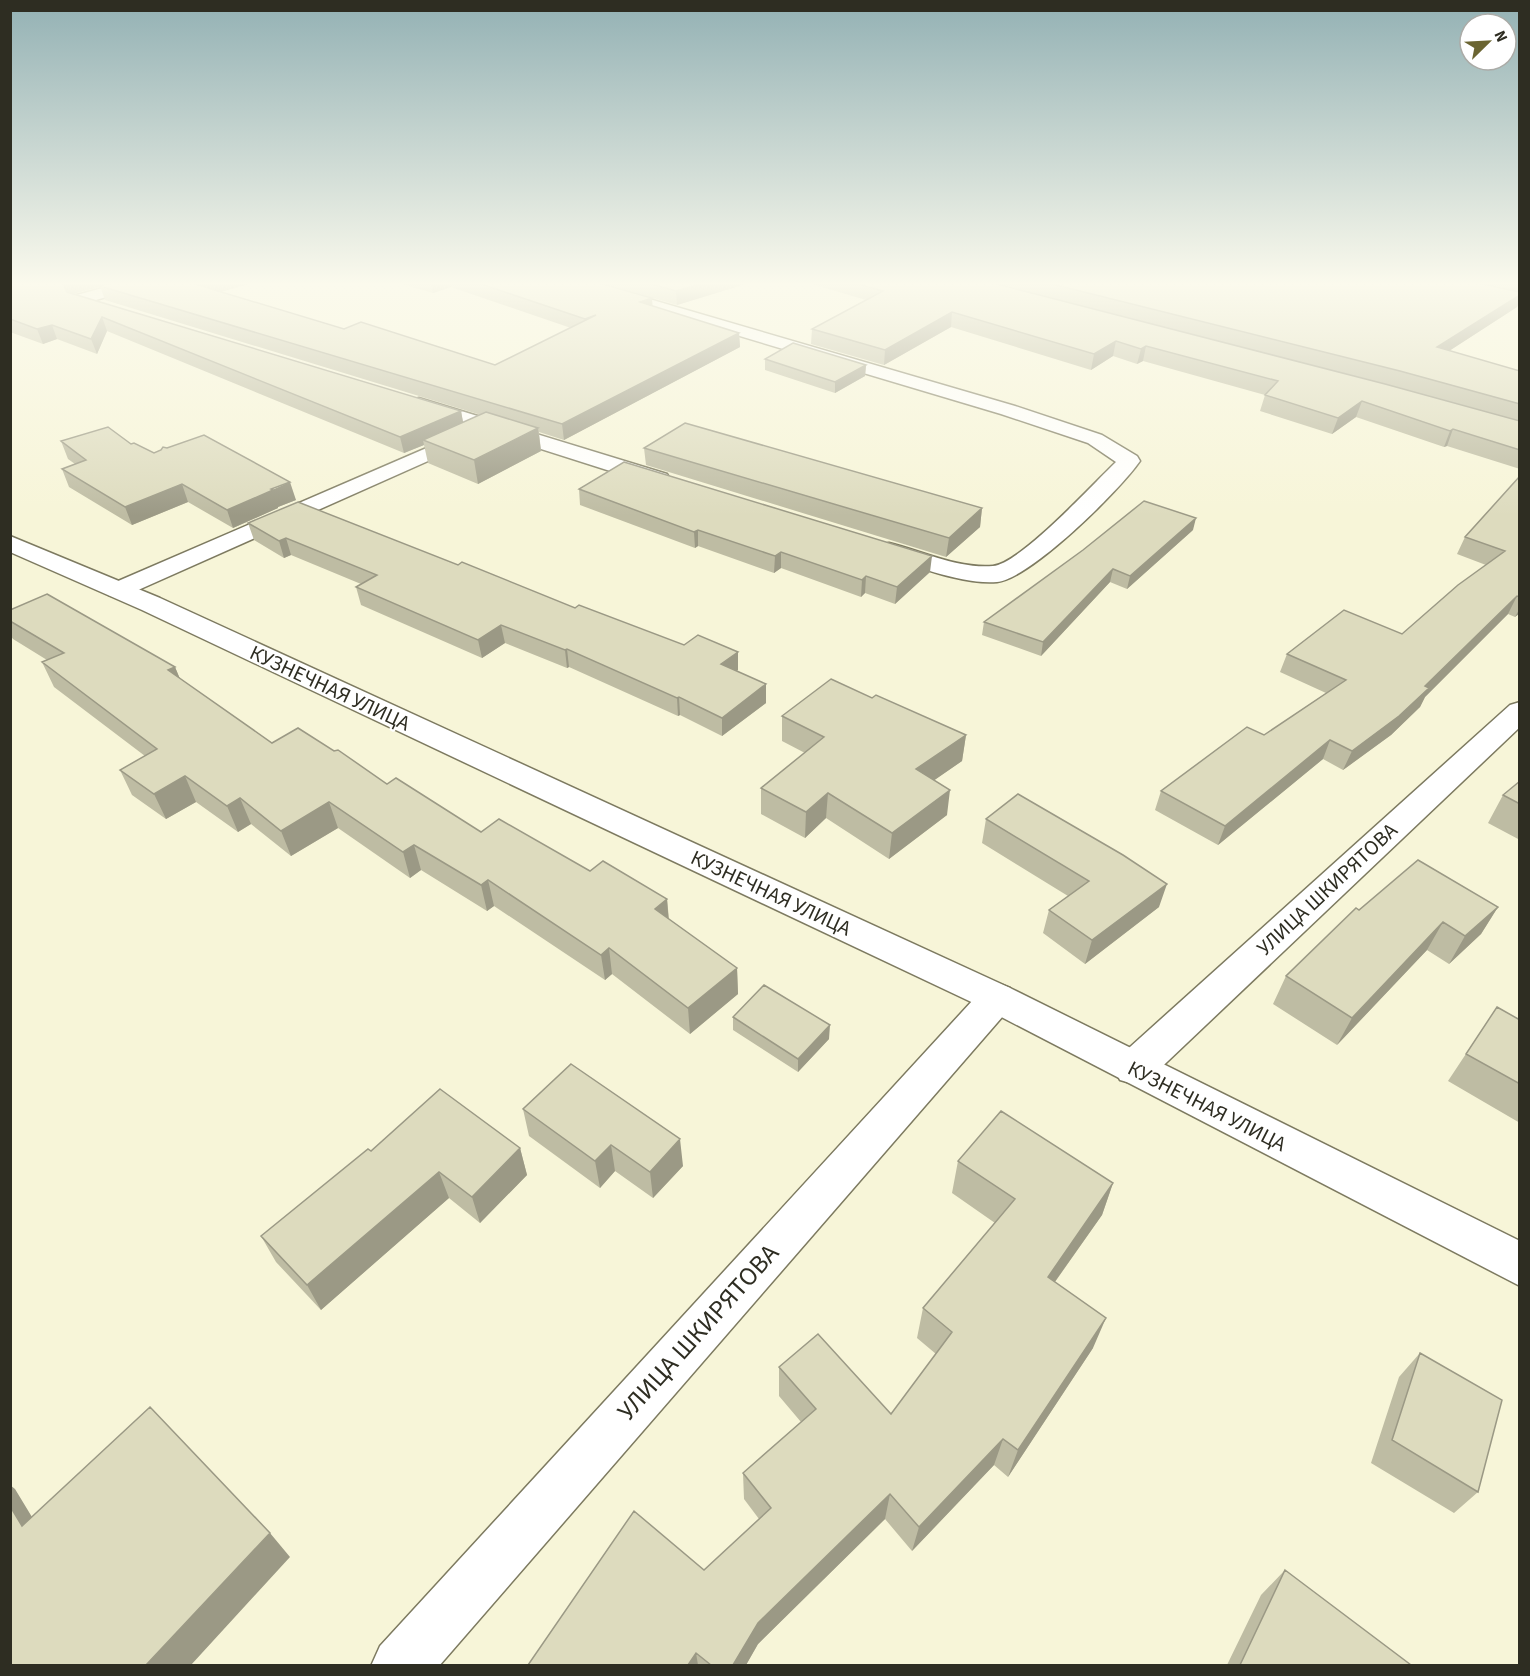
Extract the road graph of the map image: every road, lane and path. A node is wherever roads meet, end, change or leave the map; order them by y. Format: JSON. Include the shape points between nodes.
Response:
{"nodes":[{"id":1,"x":840,"y":360,"type":"edge"},
{"id":2,"x":398,"y":398,"type":"edge"},
{"id":3,"x":489,"y":426,"type":"junction"},
{"id":4,"x":682,"y":486,"type":"edge"},
{"id":5,"x":10,"y":543,"type":"edge"},
{"id":6,"x":875,"y":545,"type":"edge"},
{"id":7,"x":118,"y":590,"type":"junction"},
{"id":8,"x":1520,"y":711,"type":"edge"},
{"id":9,"x":997,"y":998,"type":"junction"},
{"id":10,"x":1134,"y":1068,"type":"junction"},
{"id":11,"x":1520,"y":1265,"type":"edge"},
{"id":12,"x":400,"y":1665,"type":"edge"}],
"edges":[{"from":1,"to":6,"type":"street","via":[[1095,439],[1129,460],[1025,562],[999,574],[944,566]]},
{"from":2,"to":3,"type":"street"},
{"from":3,"to":4,"type":"street"},
{"from":3,"to":7,"type":"street"},
{"from":5,"to":7,"type":"street","name":"КУЗНЕЧНАЯ УЛИЦА"},
{"from":7,"to":9,"type":"street","name":"КУЗНЕЧНАЯ УЛИЦА"},
{"from":8,"to":10,"type":"street","name":"УЛИЦА ШКИРЯТОВА"},
{"from":9,"to":10,"type":"street","name":"КУЗНЕЧНАЯ УЛИЦА"},
{"from":9,"to":12,"type":"street","name":"УЛИЦА ШКИРЯТОВА"},
{"from":10,"to":11,"type":"street","name":"КУЗНЕЧНАЯ УЛИЦА"}]}
